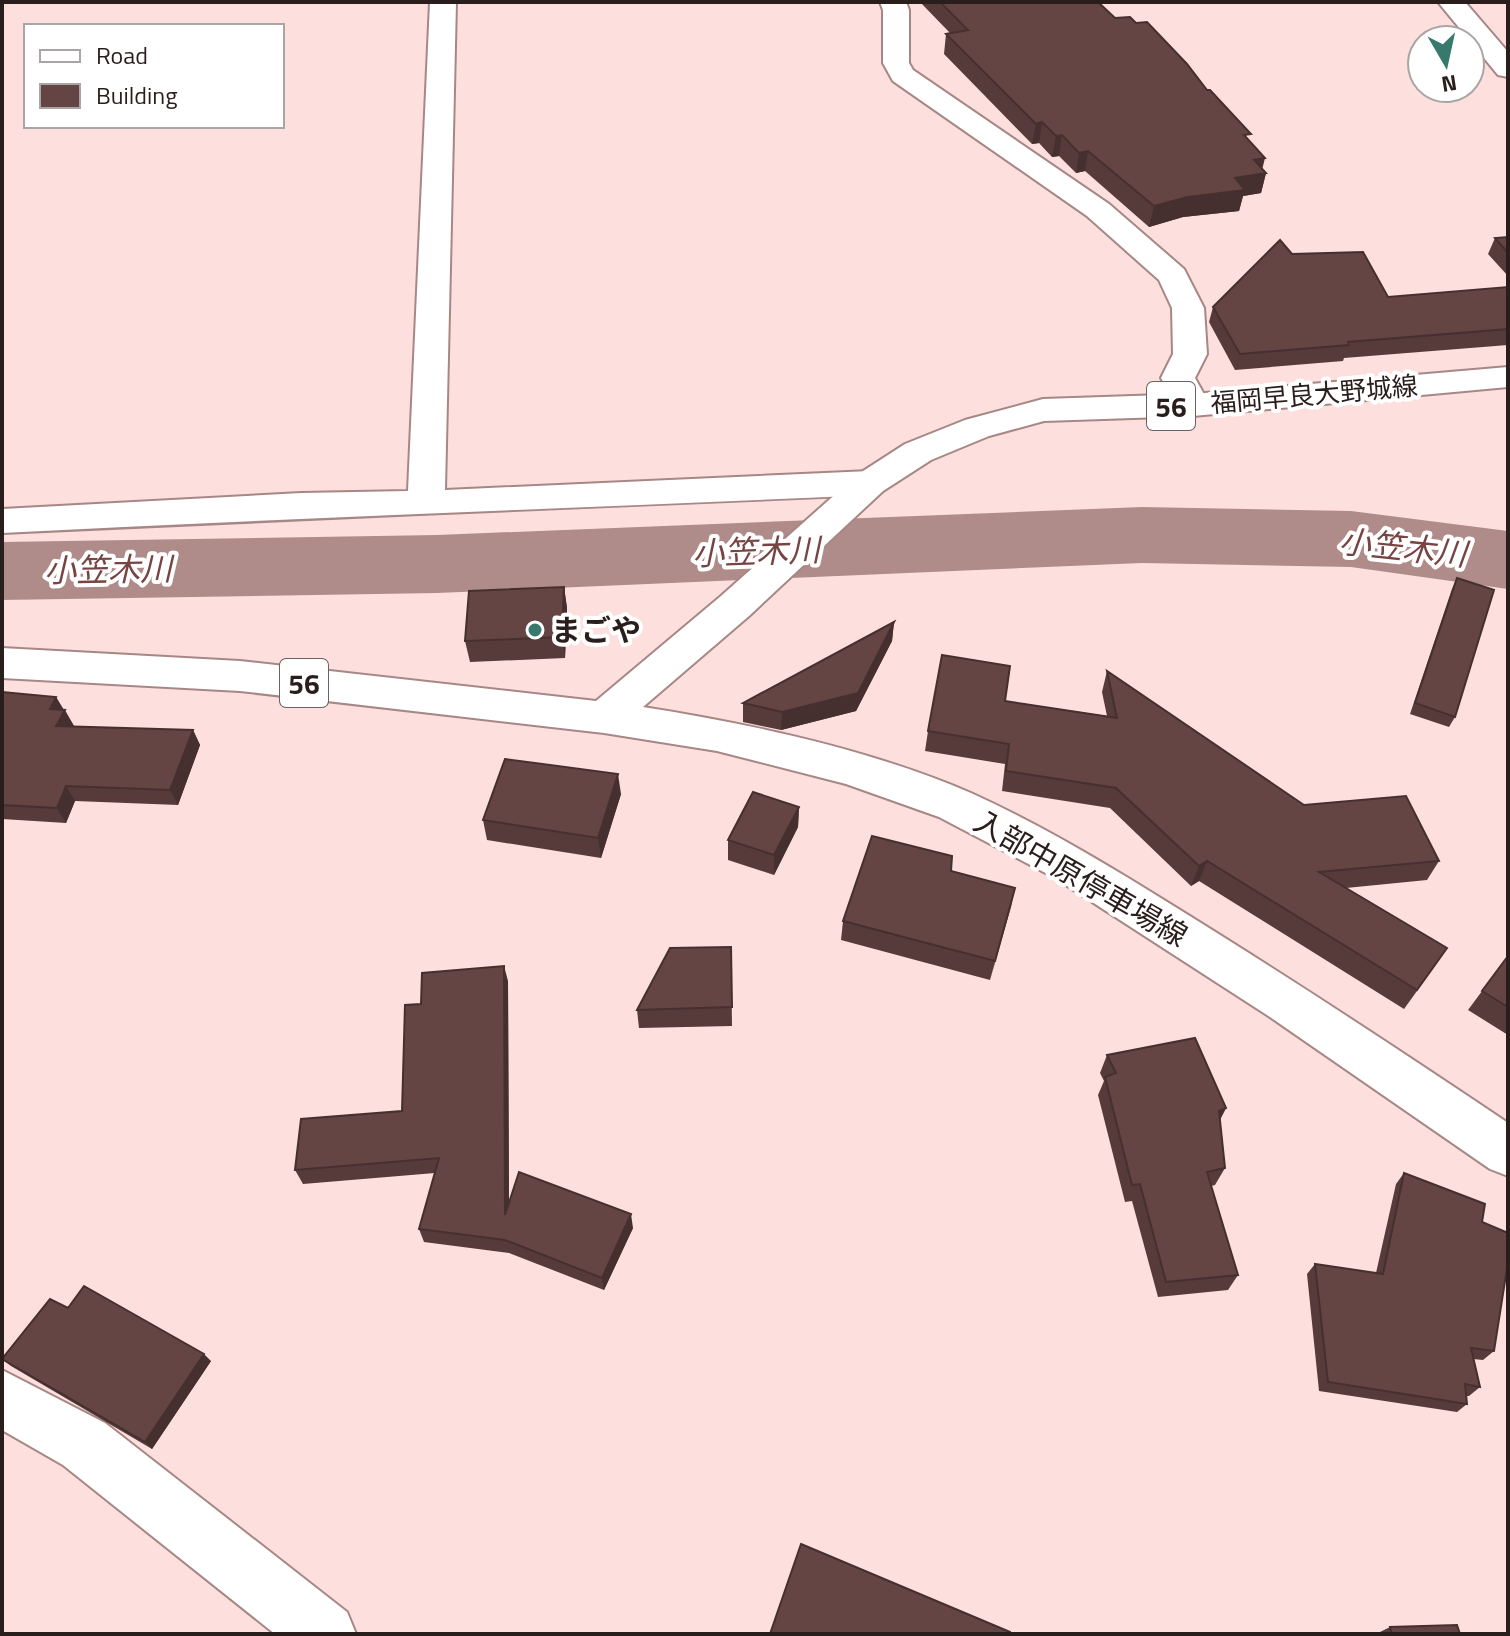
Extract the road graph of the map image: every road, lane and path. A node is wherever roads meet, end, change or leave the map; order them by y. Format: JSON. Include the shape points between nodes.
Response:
{"nodes":[{"id":1,"x":443,"y":2,"type":"edge"},
{"id":2,"x":893,"y":2,"type":"edge"},
{"id":3,"x":1451,"y":2,"type":"edge"},
{"id":4,"x":1508,"y":69,"type":"edge"},
{"id":5,"x":1508,"y":377,"type":"edge"},
{"id":6,"x":1193,"y":405,"type":"junction"},
{"id":7,"x":863,"y":491,"type":"junction"},
{"id":8,"x":426,"y":503,"type":"junction"},
{"id":9,"x":2,"y":521,"type":"edge"},
{"id":10,"x":2,"y":663,"type":"edge"},
{"id":11,"x":604,"y":717,"type":"junction"},
{"id":12,"x":1508,"y":1152,"type":"edge"},
{"id":13,"x":2,"y":1399,"type":"edge"},
{"id":14,"x":320,"y":1633,"type":"edge"}],
"edges":[{"from":1,"to":8,"type":"street"},
{"from":2,"to":6,"type":"street","via":[[896,63],[903,75],[1098,210],[1173,276],[1188,308],[1190,354],[1178,378]]},
{"from":3,"to":4,"type":"street"},
{"from":5,"to":6,"type":"street","name":"福岡早良大野城線","number":"56"},
{"from":6,"to":7,"type":"street","name":"福岡早良大野城線","number":"56","via":[[1043,410],[918,452]]},
{"from":7,"to":8,"type":"street"},
{"from":7,"to":11,"type":"street","number":"56"},
{"from":8,"to":9,"type":"street"},
{"from":10,"to":11,"type":"street","number":"56","via":[[240,676]]},
{"from":11,"to":12,"type":"street","name":"入部中原停車場線","via":[[717,735],[852,769],[954,805],[1071,865],[1287,1002]]},
{"from":13,"to":14,"type":"street","via":[[84,1444]]}]}
